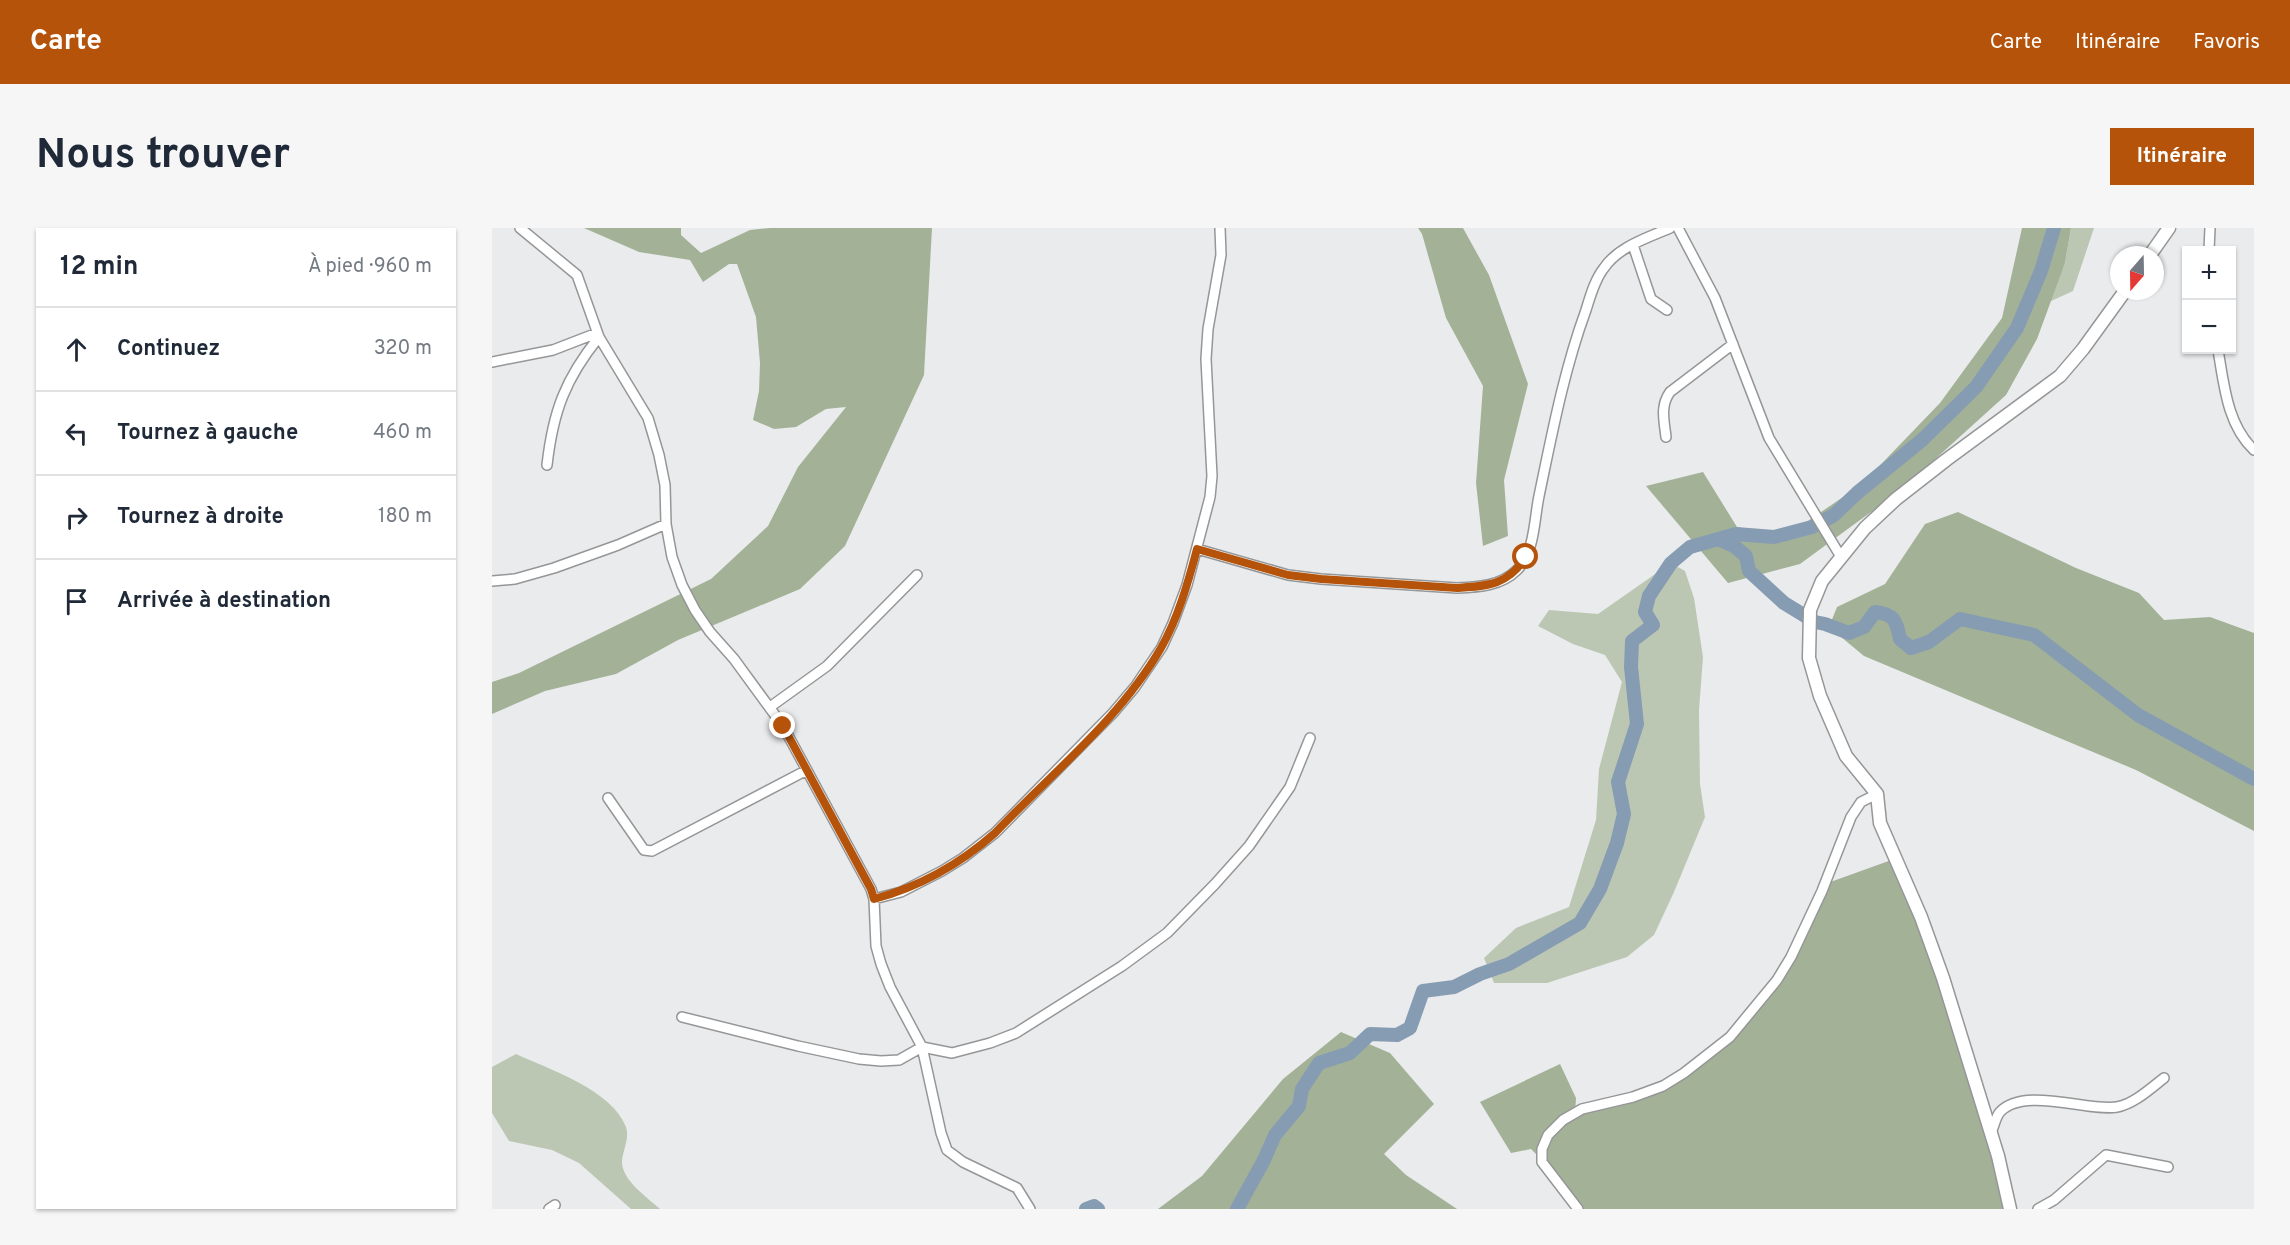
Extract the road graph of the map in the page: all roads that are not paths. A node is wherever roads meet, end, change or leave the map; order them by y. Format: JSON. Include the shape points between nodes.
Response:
{"nodes":[{"id":1,"x":520,"y":228,"type":"edge"},
{"id":2,"x":1220,"y":228,"type":"edge"},
{"id":3,"x":1670,"y":228,"type":"edge"},
{"id":4,"x":1678,"y":228,"type":"edge"},
{"id":5,"x":2169,"y":228,"type":"edge"},
{"id":6,"x":2210,"y":228,"type":"edge"},
{"id":7,"x":1633,"y":245,"type":"junction"},
{"id":8,"x":2156,"y":246,"type":"edge"},
{"id":9,"x":2209,"y":246,"type":"edge"},
{"id":10,"x":2119,"y":300,"type":"edge"},
{"id":11,"x":1667,"y":310,"type":"dead end"},
{"id":12,"x":598,"y":335,"type":"junction"},
{"id":13,"x":1733,"y":344,"type":"junction"},
{"id":14,"x":2218,"y":354,"type":"edge"},
{"id":15,"x":492,"y":362,"type":"edge"},
{"id":16,"x":1666,"y":437,"type":"dead end"},
{"id":17,"x":2254,"y":450,"type":"edge"},
{"id":18,"x":547,"y":465,"type":"dead end"},
{"id":19,"x":666,"y":524,"type":"junction"},
{"id":20,"x":1197,"y":549,"type":"junction"},
{"id":21,"x":1840,"y":557,"type":"junction"},
{"id":22,"x":917,"y":575,"type":"dead end"},
{"id":23,"x":492,"y":581,"type":"edge"},
{"id":24,"x":770,"y":707,"type":"junction"},
{"id":25,"x":1310,"y":738,"type":"dead end"},
{"id":26,"x":807,"y":770,"type":"junction"},
{"id":27,"x":1877,"y":794,"type":"junction"},
{"id":28,"x":608,"y":798,"type":"dead end"},
{"id":29,"x":874,"y":899,"type":"junction"},
{"id":30,"x":682,"y":1017,"type":"dead end"},
{"id":31,"x":922,"y":1047,"type":"junction"},
{"id":32,"x":2164,"y":1078,"type":"dead end"},
{"id":33,"x":1991,"y":1133,"type":"junction"},
{"id":34,"x":2168,"y":1167,"type":"dead end"},
{"id":35,"x":1030,"y":1209,"type":"edge"},
{"id":36,"x":1578,"y":1209,"type":"edge"},
{"id":37,"x":2010,"y":1209,"type":"edge"},
{"id":38,"x":2038,"y":1209,"type":"edge"}],
"edges":[{"from":1,"to":12,"type":"street","via":[[577,275]]},
{"from":2,"to":20,"type":"street","via":[[1220,272],[1206,359],[1212,476]]},
{"from":3,"to":7,"type":"street"},
{"from":4,"to":13,"type":"street","via":[[1715,298]]},
{"from":5,"to":8,"type":"main road"},
{"from":6,"to":9,"type":"street"},
{"from":7,"to":11,"type":"street","via":[[1651,299]]},
{"from":7,"to":20,"type":"street","via":[[1610,260],[1590,298],[1570,352],[1531,543],[1518,569],[1503,581],[1457,588],[1321,579],[1288,575]]},
{"from":10,"to":21,"type":"main road","via":[[2060,376],[1896,500]]},
{"from":12,"to":15,"type":"street","via":[[553,350]]},
{"from":12,"to":18,"type":"street","via":[[579,362],[556,410]]},
{"from":12,"to":19,"type":"street","via":[[648,418],[661,465]]},
{"from":13,"to":16,"type":"street","via":[[1664,400]]},
{"from":13,"to":21,"type":"street","via":[[1769,438]]},
{"from":14,"to":17,"type":"street","via":[[2235,425]]},
{"from":19,"to":23,"type":"street","via":[[529,576]]},
{"from":19,"to":24,"type":"street","via":[[672,557],[695,610]]},
{"from":20,"to":29,"type":"street","via":[[1162,647],[1113,713],[975,850],[901,892]]},
{"from":21,"to":27,"type":"main road","via":[[1822,581],[1811,616],[1809,658],[1820,696],[1846,756]]},
{"from":22,"to":24,"type":"street","via":[[827,666]]},
{"from":24,"to":26,"type":"street"},
{"from":25,"to":31,"type":"street","via":[[1290,788],[1250,846],[1167,933],[1016,1033],[952,1053]]},
{"from":26,"to":28,"type":"street","via":[[652,851],[644,850]]},
{"from":26,"to":29,"type":"street"},
{"from":27,"to":33,"type":"main road","via":[[1880,823],[1922,918]]},
{"from":27,"to":36,"type":"street","via":[[1861,802],[1851,817],[1791,957],[1730,1037],[1663,1086],[1582,1109],[1548,1135],[1542,1162]]},
{"from":29,"to":31,"type":"street","via":[[876,946],[881,964]]},
{"from":30,"to":31,"type":"street","via":[[860,1059],[899,1060]]},
{"from":31,"to":35,"type":"street","via":[[947,1150],[1017,1188]]},
{"from":32,"to":33,"type":"street","via":[[2128,1104],[2116,1107],[2058,1101],[2014,1104],[1999,1112]]},
{"from":33,"to":37,"type":"main road"},
{"from":34,"to":38,"type":"street","via":[[2106,1155]]}]}
